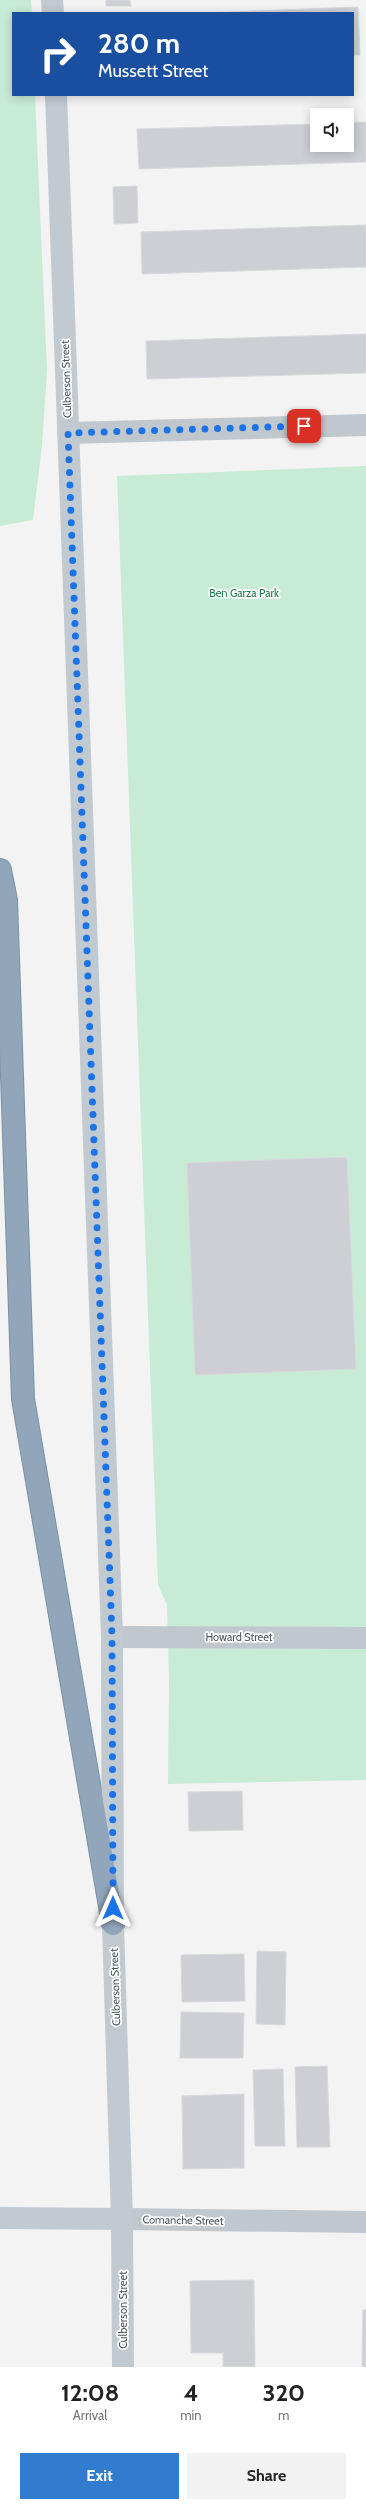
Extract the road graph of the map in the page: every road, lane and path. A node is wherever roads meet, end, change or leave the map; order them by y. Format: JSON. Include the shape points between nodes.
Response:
{"nodes":[{"id":1,"x":52,"y":0,"type":"edge"},
{"id":2,"x":52,"y":12,"type":"edge"},
{"id":3,"x":56,"y":96,"type":"edge"},
{"id":4,"x":366,"y":425,"type":"edge"},
{"id":5,"x":68,"y":433,"type":"junction"},
{"id":6,"x":0,"y":870,"type":"edge"},
{"id":7,"x":112,"y":1636,"type":"junction"},
{"id":8,"x":366,"y":1638,"type":"edge"},
{"id":9,"x":113,"y":1924,"type":"junction"},
{"id":10,"x":0,"y":2218,"type":"edge"},
{"id":11,"x":122,"y":2219,"type":"junction"},
{"id":12,"x":366,"y":2222,"type":"edge"},
{"id":13,"x":123,"y":2367,"type":"edge"}],
"edges":[{"from":1,"to":2,"type":"main road"},
{"from":3,"to":5,"type":"main road","name":"Culberson Street"},
{"from":4,"to":5,"type":"street"},
{"from":5,"to":7,"type":"main road","name":"Culberson Street"},
{"from":6,"to":9,"type":"highway","via":[[6,900],[23,1399]]},
{"from":7,"to":8,"type":"street","name":"Howard Street"},
{"from":7,"to":9,"type":"main road","name":"Culberson Street"},
{"from":9,"to":11,"type":"main road","name":"Culberson Street"},
{"from":10,"to":11,"type":"main road","name":"Comanche Street"},
{"from":11,"to":12,"type":"street","name":"Comanche Street"},
{"from":11,"to":13,"type":"main road","name":"Culberson Street"}]}
